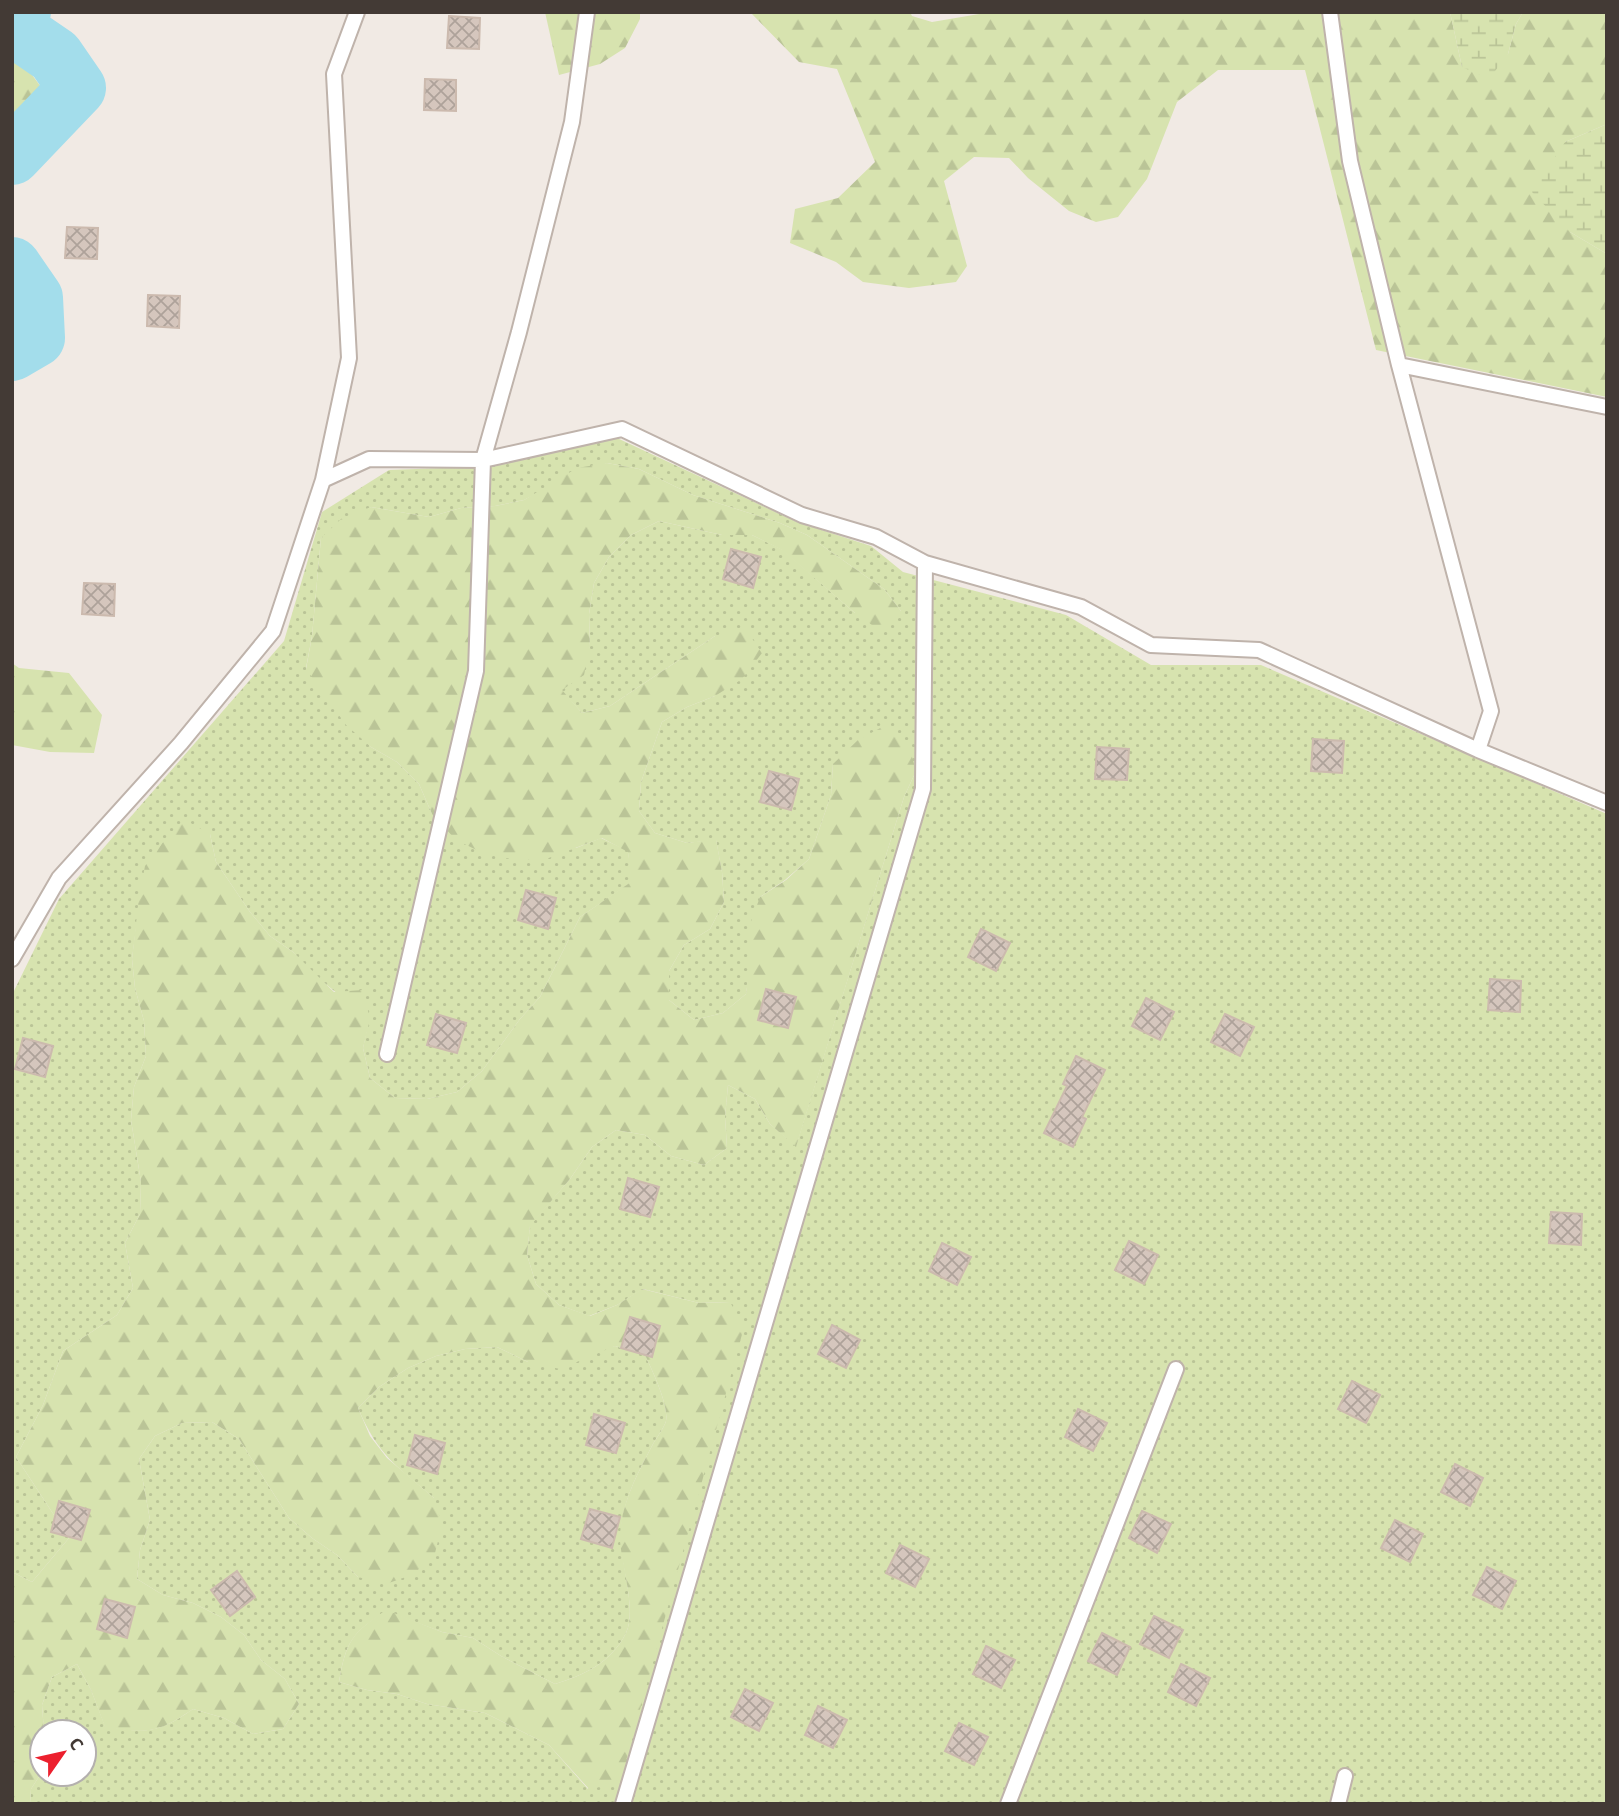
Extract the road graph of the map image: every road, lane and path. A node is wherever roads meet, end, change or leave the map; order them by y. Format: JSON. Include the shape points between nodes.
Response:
{"nodes":[{"id":1,"x":357,"y":12,"type":"edge"},
{"id":2,"x":587,"y":12,"type":"edge"},
{"id":3,"x":1329,"y":12,"type":"edge"},
{"id":4,"x":1399,"y":365,"type":"junction"},
{"id":5,"x":1607,"y":407,"type":"edge"},
{"id":6,"x":483,"y":460,"type":"junction"},
{"id":7,"x":323,"y":480,"type":"junction"},
{"id":8,"x":925,"y":563,"type":"junction"},
{"id":9,"x":1478,"y":750,"type":"junction"},
{"id":10,"x":1607,"y":803,"type":"edge"},
{"id":11,"x":12,"y":959,"type":"edge"},
{"id":12,"x":387,"y":1054,"type":"dead end"},
{"id":13,"x":1176,"y":1369,"type":"dead end"},
{"id":14,"x":1345,"y":1776,"type":"dead end"},
{"id":15,"x":623,"y":1804,"type":"edge"},
{"id":16,"x":1008,"y":1804,"type":"edge"},
{"id":17,"x":1338,"y":1804,"type":"edge"}],
"edges":[{"from":1,"to":7,"type":"lane","via":[[334,74],[349,358]]},
{"from":2,"to":6,"type":"lane","via":[[572,121]]},
{"from":3,"to":4,"type":"lane","via":[[1350,161]]},
{"from":4,"to":5,"type":"lane"},
{"from":4,"to":9,"type":"lane","via":[[1491,711]]},
{"from":6,"to":7,"type":"lane","via":[[369,460]]},
{"from":6,"to":8,"type":"lane","via":[[622,429],[802,515],[876,537]]},
{"from":6,"to":12,"type":"lane","via":[[477,671]]},
{"from":7,"to":11,"type":"lane","via":[[273,631],[60,878]]},
{"from":8,"to":9,"type":"lane","via":[[1081,607],[1151,645],[1259,650]]},
{"from":8,"to":15,"type":"lane","via":[[923,789]]},
{"from":9,"to":10,"type":"lane"},
{"from":13,"to":16,"type":"lane"},
{"from":14,"to":17,"type":"lane"}]}
